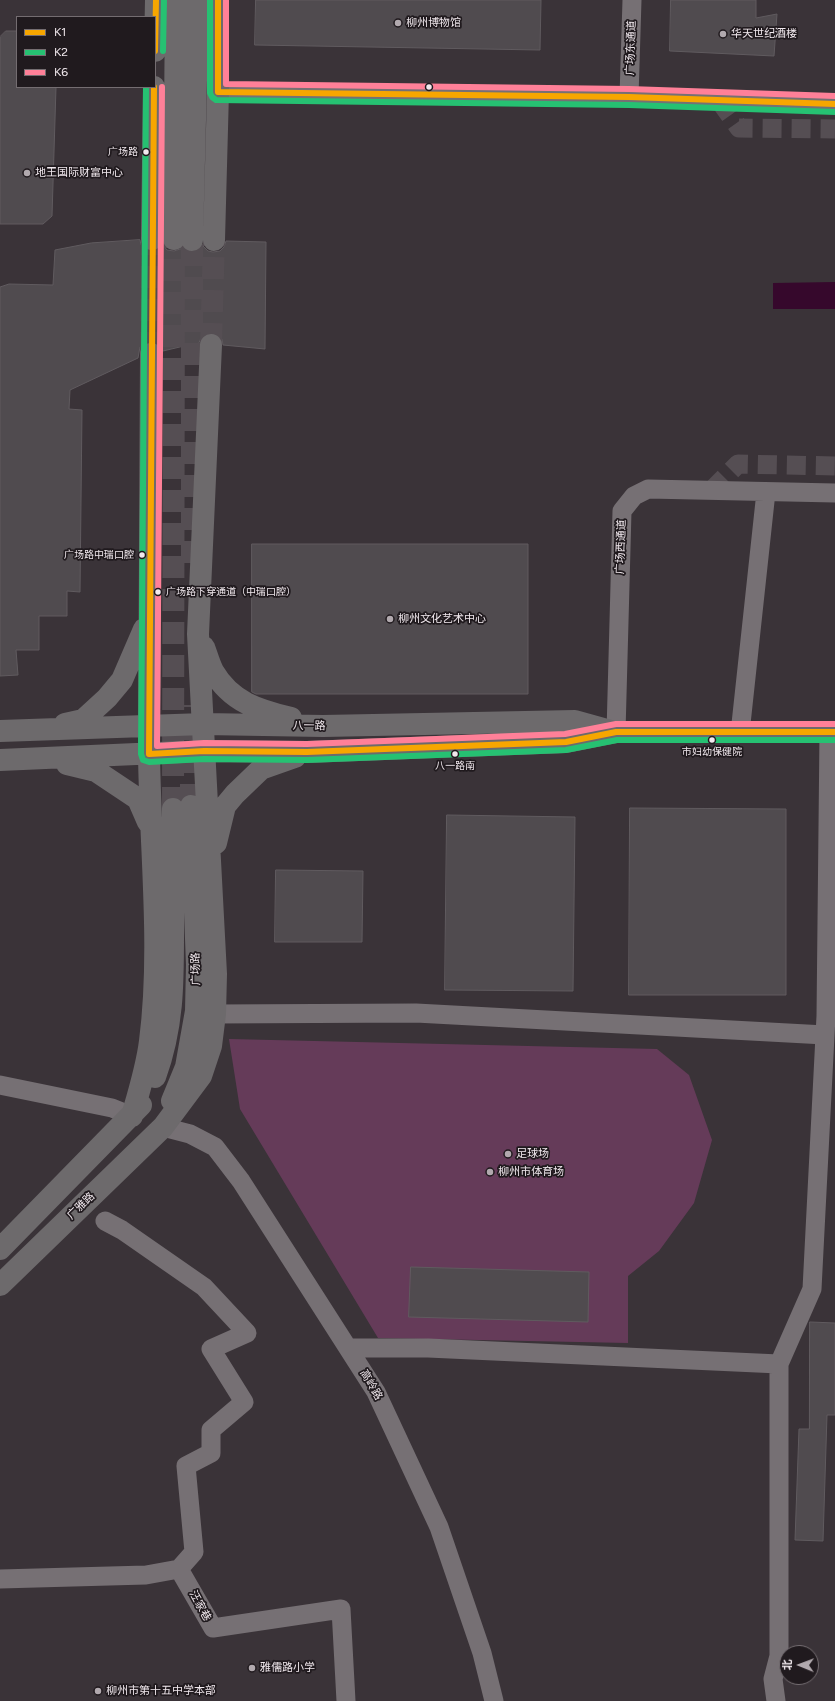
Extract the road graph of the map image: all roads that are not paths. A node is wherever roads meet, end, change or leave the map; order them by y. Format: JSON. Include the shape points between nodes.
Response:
{"nodes":[{"id":1,"x":156,"y":0,"type":"edge"},
{"id":2,"x":176,"y":0,"type":"edge"},
{"id":3,"x":198,"y":0,"type":"edge"},
{"id":4,"x":218,"y":0,"type":"edge"},
{"id":5,"x":632,"y":0,"type":"edge"},
{"id":6,"x":156,"y":16,"type":"edge"},
{"id":7,"x":154,"y":88,"type":"edge"},
{"id":8,"x":218,"y":92,"type":"junction"},
{"id":9,"x":629,"y":97,"type":"junction"},
{"id":10,"x":835,"y":104,"type":"edge"},
{"id":11,"x":152,"y":239,"type":"tunnel mouth"},
{"id":12,"x":214,"y":240,"type":"tunnel mouth"},
{"id":13,"x":211,"y":345,"type":"tunnel mouth"},
{"id":14,"x":151,"y":354,"type":"tunnel mouth"},
{"id":15,"x":766,"y":492,"type":"junction"},
{"id":16,"x":835,"y":493,"type":"edge"},
{"id":17,"x":148,"y":619,"type":"junction"},
{"id":18,"x":198,"y":634,"type":"junction"},
{"id":19,"x":204,"y":724,"type":"junction"},
{"id":20,"x":150,"y":726,"type":"junction"},
{"id":21,"x":323,"y":726,"type":"junction"},
{"id":22,"x":37,"y":730,"type":"junction"},
{"id":23,"x":0,"y":731,"type":"edge"},
{"id":24,"x":616,"y":732,"type":"junction"},
{"id":25,"x":832,"y":732,"type":"edge"},
{"id":26,"x":740,"y":733,"type":"junction"},
{"id":27,"x":204,"y":751,"type":"junction"},
{"id":28,"x":307,"y":752,"type":"junction"},
{"id":29,"x":149,"y":754,"type":"junction"},
{"id":30,"x":43,"y":758,"type":"junction"},
{"id":31,"x":0,"y":760,"type":"edge"},
{"id":32,"x":152,"y":832,"type":"junction"},
{"id":33,"x":210,"y":872,"type":"junction"},
{"id":34,"x":215,"y":1014,"type":"junction"},
{"id":35,"x":831,"y":1016,"type":"edge"},
{"id":36,"x":825,"y":1035,"type":"junction"},
{"id":37,"x":0,"y":1085,"type":"edge"},
{"id":38,"x":132,"y":1116,"type":"junction"},
{"id":39,"x":163,"y":1127,"type":"junction"},
{"id":40,"x":105,"y":1221,"type":"dead end"},
{"id":41,"x":0,"y":1249,"type":"edge"},
{"id":42,"x":0,"y":1285,"type":"edge"},
{"id":43,"x":348,"y":1348,"type":"junction"},
{"id":44,"x":779,"y":1364,"type":"junction"},
{"id":45,"x":180,"y":1569,"type":"junction"},
{"id":46,"x":0,"y":1579,"type":"edge"},
{"id":47,"x":346,"y":1701,"type":"edge"},
{"id":48,"x":494,"y":1701,"type":"edge"},
{"id":49,"x":776,"y":1701,"type":"edge"}],
"edges":[{"from":1,"to":6,"type":"main road"},
{"from":2,"to":3,"type":"main road","via":[[183,239]]},
{"from":4,"to":8,"type":"main road"},
{"from":5,"to":9,"type":"street","name":"广场东通道"},
{"from":7,"to":11,"type":"main road"},
{"from":8,"to":9,"type":"street"},
{"from":8,"to":12,"type":"main road"},
{"from":9,"to":10,"type":"street"},
{"from":13,"to":18,"type":"main road"},
{"from":14,"to":17,"type":"main road"},
{"from":15,"to":16,"type":"street","name":"广场西通道"},
{"from":15,"to":24,"type":"street","name":"广场西通道","via":[[648,489],[634,496],[622,511]]},
{"from":15,"to":26,"type":"street"},
{"from":17,"to":20,"type":"main road"},
{"from":17,"to":22,"type":"main road","via":[[122,680],[107,698],[83,720]]},
{"from":18,"to":19,"type":"main road"},
{"from":18,"to":21,"type":"main road","via":[[214,671],[234,697],[265,711]]},
{"from":19,"to":20,"type":"main road","name":"八一路"},
{"from":19,"to":21,"type":"main road","name":"八一路"},
{"from":19,"to":27,"type":"main road"},
{"from":20,"to":22,"type":"main road","name":"八一路"},
{"from":20,"to":29,"type":"main road"},
{"from":21,"to":24,"type":"main road","name":"八一路","via":[[575,721]]},
{"from":22,"to":23,"type":"main road","name":"八一路"},
{"from":24,"to":26,"type":"main road","name":"八一路"},
{"from":24,"to":28,"type":"main road","name":"八一路","via":[[566,742]]},
{"from":25,"to":26,"type":"main road","name":"八一路"},
{"from":25,"to":35,"type":"street"},
{"from":27,"to":28,"type":"main road","name":"八一路"},
{"from":27,"to":29,"type":"main road","name":"八一路"},
{"from":27,"to":33,"type":"main road"},
{"from":28,"to":33,"type":"main road","via":[[261,769],[225,806]]},
{"from":29,"to":30,"type":"main road","name":"八一路"},
{"from":29,"to":32,"type":"main road"},
{"from":30,"to":31,"type":"main road","name":"八一路"},
{"from":30,"to":32,"type":"main road","via":[[96,771],[138,799]]},
{"from":32,"to":38,"type":"main road","via":[[154,998],[150,1043]]},
{"from":33,"to":34,"type":"main road","name":"广雅路","via":[[215,939]]},
{"from":34,"to":36,"type":"street","via":[[416,1013]]},
{"from":34,"to":39,"type":"main road","name":"广雅路","via":[[211,1046],[201,1076]]},
{"from":35,"to":36,"type":"street"},
{"from":36,"to":44,"type":"street","via":[[812,1289]]},
{"from":37,"to":38,"type":"street","via":[[112,1108]]},
{"from":38,"to":39,"type":"main road","name":"广场路","via":[[148,1095],[165,1044],[170,1019],[182,808],[197,965],[196,1011],[186,1067]]},
{"from":38,"to":41,"type":"main road"},
{"from":39,"to":42,"type":"main road","name":"广雅路"},
{"from":39,"to":43,"type":"street","name":"高岭路","via":[[190,1134],[214,1147],[246,1188]]},
{"from":40,"to":45,"type":"street","via":[[204,1287],[247,1333],[211,1349],[244,1402],[211,1430],[211,1453],[186,1466],[194,1552]]},
{"from":43,"to":44,"type":"street","via":[[428,1348]]},
{"from":43,"to":48,"type":"street","name":"高岭路","via":[[376,1392],[439,1527],[482,1653]]},
{"from":44,"to":49,"type":"street","via":[[779,1636],[774,1679]]},
{"from":45,"to":46,"type":"street","via":[[146,1575]]},
{"from":45,"to":47,"type":"street","name":"汪家巷","via":[[213,1628],[341,1609]]}]}
